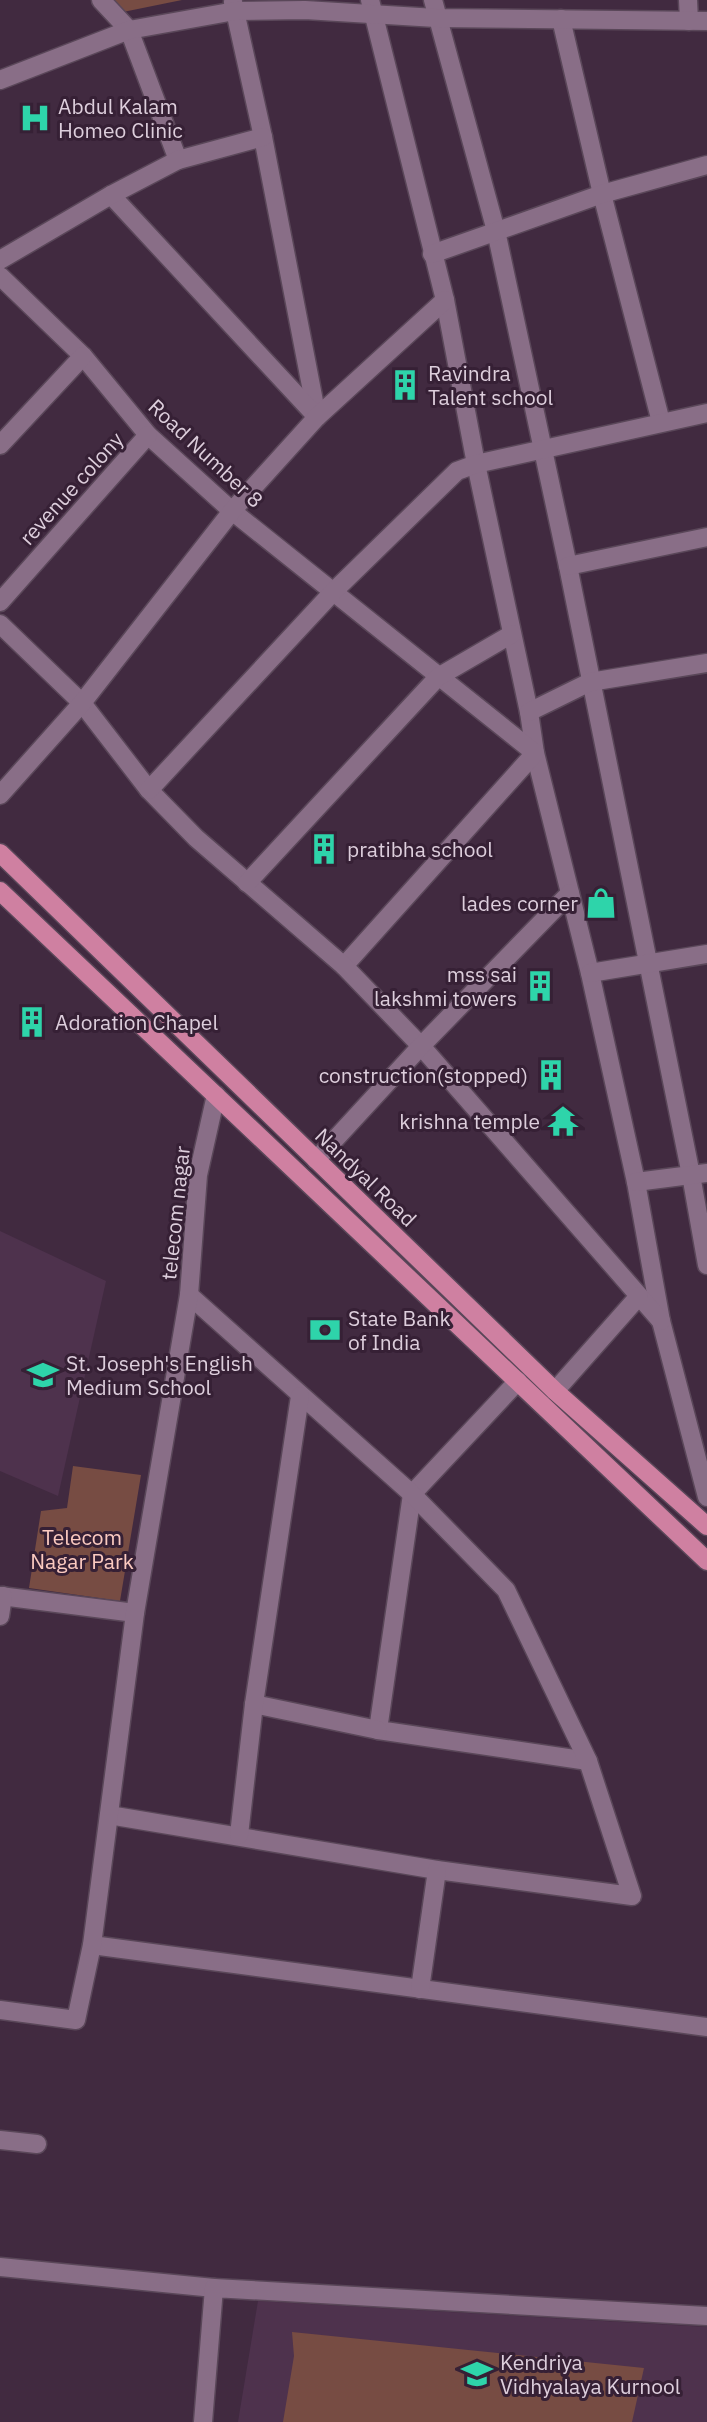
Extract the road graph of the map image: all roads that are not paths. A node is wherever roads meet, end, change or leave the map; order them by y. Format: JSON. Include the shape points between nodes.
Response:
{"nodes":[{"id":1,"x":101,"y":0,"type":"edge"},
{"id":2,"x":688,"y":0,"type":"edge"},
{"id":3,"x":234,"y":5,"type":"edge"},
{"id":4,"x":372,"y":6,"type":"edge"},
{"id":5,"x":434,"y":9,"type":"edge"},
{"id":6,"x":561,"y":19,"type":"junction"},
{"id":7,"x":698,"y":21,"type":"edge"},
{"id":8,"x":129,"y":30,"type":"junction"},
{"id":9,"x":0,"y":79,"type":"edge"},
{"id":10,"x":263,"y":137,"type":"junction"},
{"id":11,"x":178,"y":160,"type":"junction"},
{"id":12,"x":707,"y":165,"type":"edge"},
{"id":13,"x":602,"y":194,"type":"junction"},
{"id":14,"x":111,"y":195,"type":"junction"},
{"id":15,"x":496,"y":231,"type":"junction"},
{"id":16,"x":432,"y":254,"type":"junction"},
{"id":17,"x":0,"y":260,"type":"edge"},
{"id":18,"x":0,"y":276,"type":"edge"},
{"id":19,"x":445,"y":300,"type":"junction"},
{"id":20,"x":83,"y":356,"type":"junction"},
{"id":21,"x":707,"y":413,"type":"edge"},
{"id":22,"x":317,"y":417,"type":"junction"},
{"id":23,"x":662,"y":422,"type":"junction"},
{"id":24,"x":148,"y":435,"type":"junction"},
{"id":25,"x":0,"y":445,"type":"edge"},
{"id":26,"x":542,"y":448,"type":"junction"},
{"id":27,"x":475,"y":464,"type":"junction"},
{"id":28,"x":232,"y":511,"type":"junction"},
{"id":29,"x":707,"y":537,"type":"edge"},
{"id":30,"x":568,"y":566,"type":"junction"},
{"id":31,"x":332,"y":592,"type":"junction"},
{"id":32,"x":0,"y":602,"type":"edge"},
{"id":33,"x":0,"y":624,"type":"edge"},
{"id":34,"x":512,"y":634,"type":"junction"},
{"id":35,"x":707,"y":663,"type":"edge"},
{"id":36,"x":438,"y":677,"type":"junction"},
{"id":37,"x":590,"y":682,"type":"junction"},
{"id":38,"x":82,"y":703,"type":"junction"},
{"id":39,"x":529,"y":712,"type":"junction"},
{"id":40,"x":535,"y":753,"type":"junction"},
{"id":41,"x":149,"y":790,"type":"junction"},
{"id":42,"x":0,"y":795,"type":"edge"},
{"id":43,"x":0,"y":853,"type":"edge"},
{"id":44,"x":247,"y":883,"type":"junction"},
{"id":45,"x":0,"y":891,"type":"edge"},
{"id":46,"x":570,"y":892,"type":"junction"},
{"id":47,"x":707,"y":954,"type":"edge"},
{"id":48,"x":648,"y":964,"type":"junction"},
{"id":49,"x":344,"y":966,"type":"junction"},
{"id":50,"x":590,"y":973,"type":"junction"},
{"id":51,"x":421,"y":1046,"type":"junction"},
{"id":52,"x":216,"y":1095,"type":"junction"},
{"id":53,"x":316,"y":1160,"type":"junction"},
{"id":54,"x":699,"y":1174,"type":"edge"},
{"id":55,"x":636,"y":1182,"type":"junction"},
{"id":56,"x":707,"y":1265,"type":"edge"},
{"id":57,"x":189,"y":1295,"type":"junction"},
{"id":58,"x":639,"y":1296,"type":"junction"},
{"id":59,"x":661,"y":1321,"type":"junction"},
{"id":60,"x":518,"y":1381,"type":"junction"},
{"id":61,"x":555,"y":1391,"type":"junction"},
{"id":62,"x":300,"y":1396,"type":"junction"},
{"id":63,"x":412,"y":1494,"type":"junction"},
{"id":64,"x":707,"y":1497,"type":"edge"},
{"id":65,"x":707,"y":1526,"type":"edge"},
{"id":66,"x":707,"y":1561,"type":"edge"},
{"id":67,"x":2,"y":1596,"type":"edge"},
{"id":68,"x":135,"y":1613,"type":"junction"},
{"id":69,"x":0,"y":1616,"type":"edge"},
{"id":70,"x":254,"y":1704,"type":"junction"},
{"id":71,"x":379,"y":1730,"type":"junction"},
{"id":72,"x":588,"y":1761,"type":"junction"},
{"id":73,"x":109,"y":1815,"type":"junction"},
{"id":74,"x":239,"y":1835,"type":"junction"},
{"id":75,"x":437,"y":1870,"type":"junction"},
{"id":76,"x":92,"y":1945,"type":"junction"},
{"id":77,"x":420,"y":1989,"type":"junction"},
{"id":78,"x":0,"y":2010,"type":"edge"},
{"id":79,"x":707,"y":2028,"type":"edge"},
{"id":80,"x":0,"y":2140,"type":"edge"},
{"id":81,"x":37,"y":2144,"type":"dead end"},
{"id":82,"x":0,"y":2267,"type":"edge"},
{"id":83,"x":214,"y":2288,"type":"junction"},
{"id":84,"x":707,"y":2316,"type":"edge"},
{"id":85,"x":203,"y":2422,"type":"edge"}],
"edges":[{"from":1,"to":8,"type":"street"},
{"from":2,"to":7,"type":"street"},
{"from":3,"to":4,"type":"street","via":[[304,10]]},
{"from":3,"to":8,"type":"street"},
{"from":3,"to":10,"type":"street"},
{"from":4,"to":5,"type":"street"},
{"from":4,"to":16,"type":"street"},
{"from":5,"to":6,"type":"street"},
{"from":5,"to":15,"type":"street"},
{"from":6,"to":7,"type":"street"},
{"from":6,"to":13,"type":"street"},
{"from":8,"to":9,"type":"street"},
{"from":8,"to":11,"type":"street"},
{"from":10,"to":11,"type":"street"},
{"from":10,"to":22,"type":"street"},
{"from":11,"to":14,"type":"street"},
{"from":12,"to":13,"type":"street"},
{"from":13,"to":15,"type":"street"},
{"from":13,"to":23,"type":"street"},
{"from":14,"to":17,"type":"street"},
{"from":14,"to":22,"type":"street"},
{"from":15,"to":16,"type":"street"},
{"from":15,"to":26,"type":"street"},
{"from":16,"to":19,"type":"street"},
{"from":18,"to":20,"type":"street","name":"Road Number 8"},
{"from":19,"to":22,"type":"street"},
{"from":19,"to":27,"type":"street"},
{"from":20,"to":24,"type":"street","name":"Road Number 8"},
{"from":20,"to":25,"type":"street"},
{"from":21,"to":23,"type":"street"},
{"from":22,"to":28,"type":"street"},
{"from":23,"to":26,"type":"street"},
{"from":24,"to":28,"type":"street","name":"Road Number 8"},
{"from":24,"to":32,"type":"street","name":"revenue colony"},
{"from":26,"to":27,"type":"street"},
{"from":26,"to":30,"type":"street"},
{"from":27,"to":31,"type":"street","via":[[457,471]]},
{"from":27,"to":34,"type":"street"},
{"from":28,"to":31,"type":"street","name":"Road Number 8"},
{"from":28,"to":38,"type":"street"},
{"from":29,"to":30,"type":"street"},
{"from":30,"to":37,"type":"street"},
{"from":31,"to":36,"type":"street","name":"Road Number 8"},
{"from":31,"to":41,"type":"street"},
{"from":33,"to":38,"type":"street"},
{"from":34,"to":36,"type":"street"},
{"from":34,"to":39,"type":"street"},
{"from":35,"to":37,"type":"street"},
{"from":36,"to":40,"type":"street","name":"Road Number 8"},
{"from":36,"to":44,"type":"street"},
{"from":37,"to":39,"type":"street"},
{"from":37,"to":48,"type":"street"},
{"from":38,"to":41,"type":"street"},
{"from":38,"to":42,"type":"street"},
{"from":39,"to":40,"type":"street"},
{"from":40,"to":46,"type":"street"},
{"from":40,"to":49,"type":"street"},
{"from":41,"to":44,"type":"street"},
{"from":43,"to":53,"type":"main road","name":"Nandyal Road"},
{"from":44,"to":49,"type":"street"},
{"from":45,"to":52,"type":"main road","name":"Nandyal Road"},
{"from":46,"to":50,"type":"street"},
{"from":46,"to":51,"type":"street"},
{"from":47,"to":48,"type":"street"},
{"from":48,"to":50,"type":"street"},
{"from":48,"to":54,"type":"street"},
{"from":49,"to":51,"type":"street"},
{"from":50,"to":55,"type":"street"},
{"from":51,"to":53,"type":"street"},
{"from":51,"to":58,"type":"street"},
{"from":52,"to":57,"type":"street","name":"telecom nagar","via":[[198,1175]]},
{"from":52,"to":60,"type":"main road","name":"Nandyal Road"},
{"from":53,"to":61,"type":"main road","name":"Nandyal Road"},
{"from":54,"to":55,"type":"street"},
{"from":54,"to":56,"type":"street"},
{"from":55,"to":59,"type":"street"},
{"from":57,"to":62,"type":"street"},
{"from":57,"to":68,"type":"street","name":"telecom nagar"},
{"from":58,"to":59,"type":"street"},
{"from":58,"to":61,"type":"street"},
{"from":59,"to":64,"type":"street"},
{"from":60,"to":63,"type":"street"},
{"from":60,"to":66,"type":"main road","name":"Nandyal Road"},
{"from":61,"to":65,"type":"main road","name":"Nandyal Road"},
{"from":62,"to":63,"type":"street"},
{"from":62,"to":70,"type":"street"},
{"from":63,"to":71,"type":"street"},
{"from":63,"to":72,"type":"street","via":[[506,1590]]},
{"from":67,"to":68,"type":"street"},
{"from":67,"to":69,"type":"street"},
{"from":68,"to":73,"type":"street","name":"telecom nagar"},
{"from":70,"to":71,"type":"street"},
{"from":70,"to":74,"type":"street"},
{"from":71,"to":72,"type":"street"},
{"from":72,"to":75,"type":"street","via":[[632,1896]]},
{"from":73,"to":74,"type":"street"},
{"from":73,"to":76,"type":"street","name":"telecom nagar"},
{"from":74,"to":75,"type":"street"},
{"from":75,"to":77,"type":"street"},
{"from":76,"to":77,"type":"street"},
{"from":76,"to":78,"type":"street","name":"telecom nagar","via":[[76,2020]]},
{"from":77,"to":79,"type":"street"},
{"from":80,"to":81,"type":"street"},
{"from":82,"to":83,"type":"street"},
{"from":83,"to":84,"type":"street"},
{"from":83,"to":85,"type":"street"}]}
